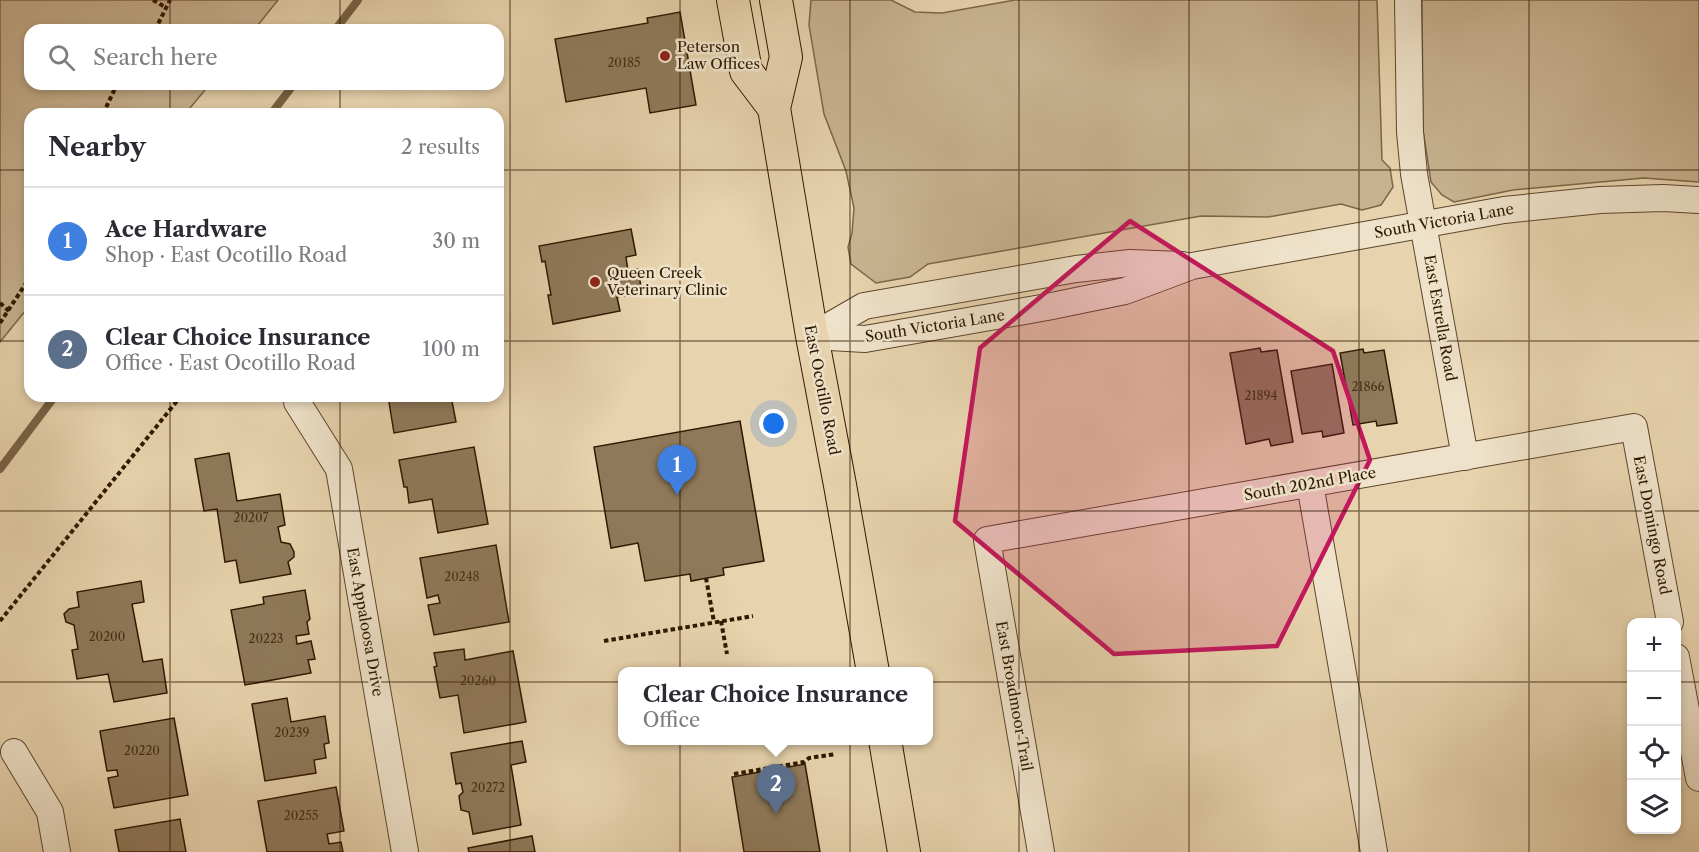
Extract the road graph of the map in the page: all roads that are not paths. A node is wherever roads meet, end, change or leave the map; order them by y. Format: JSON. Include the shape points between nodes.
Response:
{"nodes":[{"id":1,"x":733,"y":0,"type":"edge"},
{"id":2,"x":776,"y":0,"type":"edge"},
{"id":3,"x":1408,"y":0,"type":"edge"},
{"id":4,"x":774,"y":108,"type":"junction"},
{"id":5,"x":1699,"y":200,"type":"edge"},
{"id":6,"x":1423,"y":224,"type":"junction"},
{"id":7,"x":812,"y":336,"type":"junction"},
{"id":8,"x":297,"y":402,"type":"dead end"},
{"id":9,"x":1634,"y":427,"type":"joint"},
{"id":10,"x":1466,"y":457,"type":"junction"},
{"id":11,"x":1310,"y":484,"type":"junction"},
{"id":12,"x":987,"y":540,"type":"joint"},
{"id":13,"x":1669,"y":618,"type":"edge"},
{"id":14,"x":872,"y":667,"type":"edge"},
{"id":15,"x":1680,"y":672,"type":"edge"},
{"id":16,"x":886,"y":745,"type":"edge"},
{"id":17,"x":14,"y":752,"type":"dead end"},
{"id":18,"x":1699,"y":778,"type":"edge"},
{"id":19,"x":57,"y":852,"type":"edge"},
{"id":20,"x":405,"y":852,"type":"edge"},
{"id":21,"x":904,"y":852,"type":"edge"},
{"id":22,"x":1041,"y":852,"type":"edge"},
{"id":23,"x":1374,"y":852,"type":"edge"}],
"edges":[{"from":1,"to":4,"type":"main road","name":"East Ocotillo Road","via":[[746,71]]},
{"from":2,"to":4,"type":"main road","name":"East Ocotillo Road","via":[[786,57]]},
{"from":3,"to":6,"type":"street","name":"East Estrella Road","via":[[1410,132]]},
{"from":4,"to":7,"type":"main road","name":"East Ocotillo Road"},
{"from":5,"to":6,"type":"street","name":"South Victoria Lane","via":[[1600,200]]},
{"from":6,"to":7,"type":"street","name":"South Victoria Lane","via":[[1191,266],[1130,263],[1076,269],[864,306]]},
{"from":6,"to":10,"type":"street","name":"East Estrella Road"},
{"from":7,"to":14,"type":"main road","name":"East Ocotillo Road"},
{"from":8,"to":20,"type":"street","name":"East Appaloosa Drive","via":[[339,469]]},
{"from":9,"to":10,"type":"street","name":"South 202nd Place"},
{"from":9,"to":13,"type":"street","name":"East Domingo Road"},
{"from":10,"to":11,"type":"street","name":"South 202nd Place"},
{"from":11,"to":12,"type":"street","name":"South 202nd Place"},
{"from":11,"to":23,"type":"street"},
{"from":12,"to":22,"type":"street","name":"East Broadmoor Trail"},
{"from":15,"to":18,"type":"street"},
{"from":16,"to":21,"type":"main road"},
{"from":17,"to":19,"type":"street","via":[[50,812]]}]}
